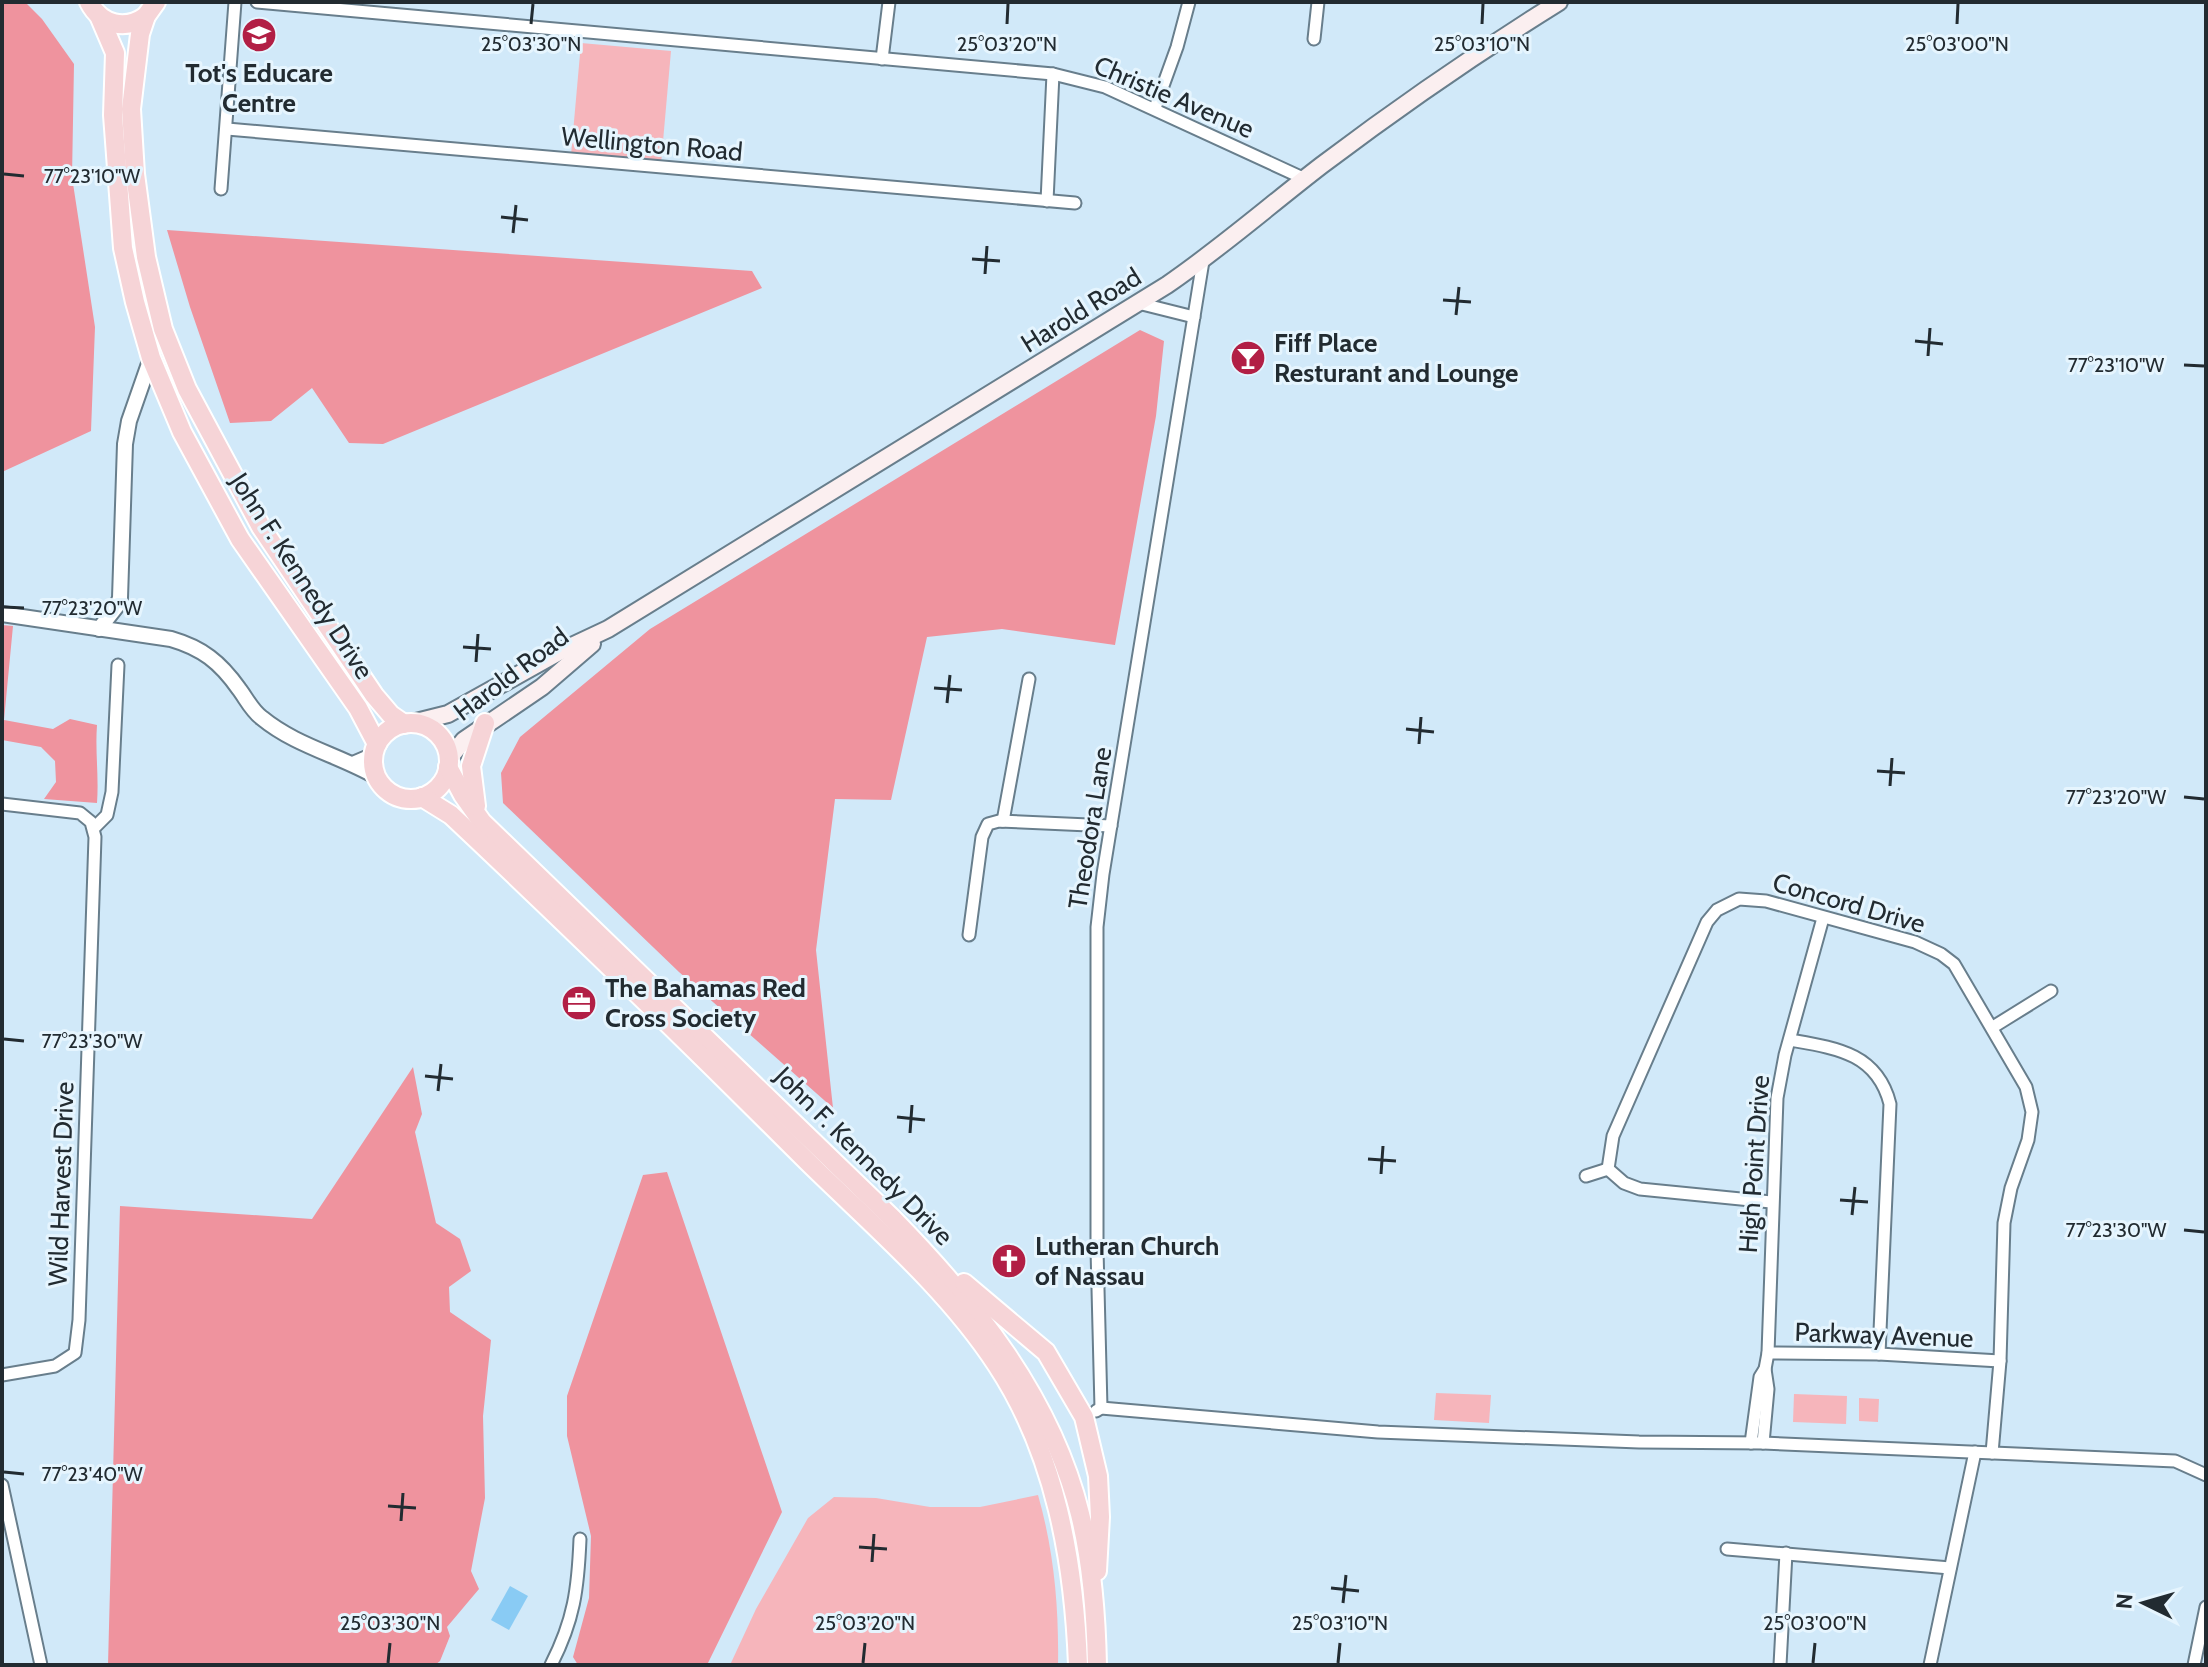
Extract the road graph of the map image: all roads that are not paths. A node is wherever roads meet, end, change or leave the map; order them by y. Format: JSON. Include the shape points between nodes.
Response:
{"nodes":[{"id":1,"x":89,"y":2,"type":"edge"},
{"id":2,"x":235,"y":2,"type":"edge"},
{"id":3,"x":257,"y":2,"type":"edge"},
{"id":4,"x":889,"y":2,"type":"edge"},
{"id":5,"x":1189,"y":2,"type":"edge"},
{"id":6,"x":1318,"y":2,"type":"edge"},
{"id":7,"x":1559,"y":2,"type":"edge"},
{"id":8,"x":168,"y":3,"type":"edge"},
{"id":9,"x":150,"y":10,"type":"edge"},
{"id":10,"x":100,"y":18,"type":"junction"},
{"id":11,"x":1314,"y":39,"type":"dead end"},
{"id":12,"x":882,"y":59,"type":"junction"},
{"id":13,"x":1053,"y":74,"type":"junction"},
{"id":14,"x":1155,"y":108,"type":"junction"},
{"id":15,"x":227,"y":129,"type":"junction"},
{"id":16,"x":1305,"y":179,"type":"junction"},
{"id":17,"x":221,"y":189,"type":"dead end"},
{"id":18,"x":1047,"y":201,"type":"junction"},
{"id":19,"x":1075,"y":203,"type":"dead end"},
{"id":20,"x":1203,"y":261,"type":"junction"},
{"id":21,"x":1138,"y":303,"type":"junction"},
{"id":22,"x":1194,"y":317,"type":"junction"},
{"id":23,"x":151,"y":358,"type":"junction"},
{"id":24,"x":2,"y":614,"type":"edge"},
{"id":25,"x":99,"y":629,"type":"junction"},
{"id":26,"x":608,"y":629,"type":"junction"},
{"id":27,"x":118,"y":665,"type":"dead end"},
{"id":28,"x":1029,"y":679,"type":"dead end"},
{"id":29,"x":485,"y":723,"type":"junction"},
{"id":30,"x":408,"y":724,"type":"junction"},
{"id":31,"x":375,"y":750,"type":"junction"},
{"id":32,"x":353,"y":764,"type":"junction"},
{"id":33,"x":448,"y":764,"type":"junction"},
{"id":34,"x":377,"y":777,"type":"junction"},
{"id":35,"x":422,"y":797,"type":"junction"},
{"id":36,"x":2,"y":804,"type":"edge"},
{"id":37,"x":1003,"y":821,"type":"junction"},
{"id":38,"x":482,"y":822,"type":"junction"},
{"id":39,"x":1111,"y":826,"type":"junction"},
{"id":40,"x":94,"y":828,"type":"junction"},
{"id":41,"x":1823,"y":918,"type":"junction"},
{"id":42,"x":969,"y":935,"type":"dead end"},
{"id":43,"x":2051,"y":991,"type":"dead end"},
{"id":44,"x":1993,"y":1027,"type":"junction"},
{"id":45,"x":1790,"y":1040,"type":"junction"},
{"id":46,"x":1608,"y":1169,"type":"junction"},
{"id":47,"x":1586,"y":1176,"type":"dead end"},
{"id":48,"x":1771,"y":1202,"type":"junction"},
{"id":49,"x":941,"y":1268,"type":"junction"},
{"id":50,"x":1768,"y":1353,"type":"junction"},
{"id":51,"x":1879,"y":1354,"type":"junction"},
{"id":52,"x":2000,"y":1361,"type":"junction"},
{"id":53,"x":2,"y":1375,"type":"edge"},
{"id":54,"x":1101,"y":1408,"type":"junction"},
{"id":55,"x":1084,"y":1417,"type":"junction"},
{"id":56,"x":1757,"y":1443,"type":"junction"},
{"id":57,"x":1975,"y":1452,"type":"junction"},
{"id":58,"x":1992,"y":1453,"type":"junction"},
{"id":59,"x":2206,"y":1475,"type":"edge"},
{"id":60,"x":2,"y":1485,"type":"edge"},
{"id":61,"x":580,"y":1539,"type":"dead end"},
{"id":62,"x":1727,"y":1549,"type":"dead end"},
{"id":63,"x":1786,"y":1553,"type":"junction"},
{"id":64,"x":1950,"y":1568,"type":"junction"},
{"id":65,"x":2206,"y":1607,"type":"edge"},
{"id":66,"x":1096,"y":1615,"type":"junction"},
{"id":67,"x":41,"y":1665,"type":"edge"},
{"id":68,"x":551,"y":1665,"type":"edge"},
{"id":69,"x":1078,"y":1665,"type":"edge"},
{"id":70,"x":1097,"y":1665,"type":"edge"},
{"id":71,"x":1780,"y":1665,"type":"edge"},
{"id":72,"x":1930,"y":1665,"type":"edge"},
{"id":73,"x":2194,"y":1665,"type":"edge"}],
"edges":[{"from":1,"to":10,"type":"highway","name":"John F. Kennedy Drive"},
{"from":2,"to":15,"type":"street"},
{"from":3,"to":12,"type":"street","name":"Christie Avenue"},
{"from":4,"to":12,"type":"street"},
{"from":5,"to":14,"type":"street"},
{"from":6,"to":11,"type":"street"},
{"from":7,"to":16,"type":"main road","name":"Harold Road","via":[[1466,60]]},
{"from":8,"to":9,"type":"street"},
{"from":9,"to":10,"type":"highway","via":[[133,24]]},
{"from":9,"to":30,"type":"highway","name":"John F. Kennedy Drive","via":[[137,52],[131,109],[146,257],[163,329],[187,389],[261,527],[374,695],[391,715]]},
{"from":10,"to":23,"type":"highway","name":"John F. Kennedy Drive","via":[[115,53],[113,115],[123,248]]},
{"from":12,"to":13,"type":"street","name":"Christie Avenue"},
{"from":13,"to":14,"type":"street","name":"Christie Avenue","via":[[1105,87]]},
{"from":13,"to":18,"type":"street"},
{"from":14,"to":16,"type":"street","name":"Christie Avenue"},
{"from":15,"to":17,"type":"street"},
{"from":15,"to":18,"type":"street","name":"Wellington Road"},
{"from":16,"to":20,"type":"main road","name":"Harold Road"},
{"from":18,"to":19,"type":"street","name":"Wellington Road"},
{"from":20,"to":21,"type":"main road","name":"Harold Road"},
{"from":20,"to":22,"type":"street","name":"Theodora Lane"},
{"from":21,"to":22,"type":"street"},
{"from":21,"to":26,"type":"main road","name":"Harold Road"},
{"from":22,"to":39,"type":"street","name":"Theodora Lane"},
{"from":23,"to":25,"type":"street","via":[[125,444],[120,598]]},
{"from":23,"to":31,"type":"highway","name":"John F. Kennedy Drive","via":[[182,432],[240,539],[358,708]]},
{"from":24,"to":25,"type":"street"},
{"from":25,"to":32,"type":"street","via":[[194,646],[215,660],[259,716],[294,740]]},
{"from":26,"to":29,"type":"main road","name":"Harold Road","via":[[542,687]]},
{"from":26,"to":30,"type":"main road","name":"Harold Road","via":[[448,714]]},
{"from":27,"to":40,"type":"street","via":[[112,792],[107,815]]},
{"from":28,"to":37,"type":"street"},
{"from":29,"to":33,"type":"main road","name":"Harold Road","via":[[458,744]]},
{"from":29,"to":38,"type":"highway","via":[[471,766]]},
{"from":30,"to":31,"type":"highway","via":[[386,732]]},
{"from":30,"to":33,"type":"highway","name":"John F. Kennedy Drive","via":[[437,734]]},
{"from":31,"to":32,"type":"street"},
{"from":31,"to":34,"type":"highway","name":"John F. Kennedy Drive"},
{"from":32,"to":34,"type":"street"},
{"from":33,"to":35,"type":"highway","via":[[439,786]]},
{"from":33,"to":38,"type":"highway","name":"John F. Kennedy Drive"},
{"from":34,"to":35,"type":"highway","name":"John F. Kennedy Drive","via":[[397,797]]},
{"from":35,"to":69,"type":"highway","name":"John F. Kennedy Drive","via":[[451,815],[744,1098],[968,1326],[1017,1401],[1046,1472],[1075,1598]]},
{"from":36,"to":40,"type":"street","via":[[80,813]]},
{"from":37,"to":39,"type":"street"},
{"from":37,"to":42,"type":"street","via":[[988,824],[982,837]]},
{"from":38,"to":49,"type":"highway","name":"John F. Kennedy Drive"},
{"from":39,"to":54,"type":"street","name":"Theodora Lane","via":[[1095,963]]},
{"from":40,"to":53,"type":"street","name":"Wild Harvest Drive","via":[[75,1353],[55,1366]]},
{"from":41,"to":44,"type":"street","name":"Concord Drive","via":[[1941,954],[1954,964]]},
{"from":41,"to":45,"type":"street","name":"High Point Drive"},
{"from":41,"to":46,"type":"street","name":"Concord Drive","via":[[1766,901],[1739,899],[1717,910],[1707,922],[1613,1136]]},
{"from":43,"to":44,"type":"street"},
{"from":44,"to":52,"type":"street","name":"Concord Drive","via":[[2026,1087],[2032,1112],[2004,1223]]},
{"from":45,"to":48,"type":"street","name":"High Point Drive","via":[[1777,1098]]},
{"from":45,"to":51,"type":"street","via":[[1856,1058],[1885,1084],[1890,1104]]},
{"from":46,"to":47,"type":"street"},
{"from":46,"to":48,"type":"street","via":[[1640,1189]]},
{"from":48,"to":50,"type":"street","name":"High Point Drive"},
{"from":49,"to":55,"type":"highway","via":[[1046,1352]]},
{"from":49,"to":66,"type":"highway","name":"John F. Kennedy Drive","via":[[1009,1356],[1051,1430],[1080,1514]]},
{"from":50,"to":51,"type":"street","name":"Parkway Avenue"},
{"from":50,"to":56,"type":"street","name":"High Point Drive","via":[[1768,1389]]},
{"from":51,"to":52,"type":"street","name":"Parkway Avenue"},
{"from":52,"to":58,"type":"street","name":"Concord Drive"},
{"from":54,"to":55,"type":"street"},
{"from":54,"to":56,"type":"street","via":[[1378,1432]]},
{"from":55,"to":66,"type":"highway","via":[[1098,1476]]},
{"from":56,"to":57,"type":"street"},
{"from":57,"to":58,"type":"street"},
{"from":57,"to":64,"type":"street"},
{"from":58,"to":59,"type":"street","via":[[2175,1461]]},
{"from":60,"to":67,"type":"street"},
{"from":61,"to":68,"type":"street","via":[[573,1614]]},
{"from":62,"to":63,"type":"street"},
{"from":63,"to":64,"type":"street"},
{"from":63,"to":71,"type":"street"},
{"from":64,"to":72,"type":"street"},
{"from":65,"to":73,"type":"street"},
{"from":66,"to":70,"type":"highway","name":"John F. Kennedy Drive"}]}
